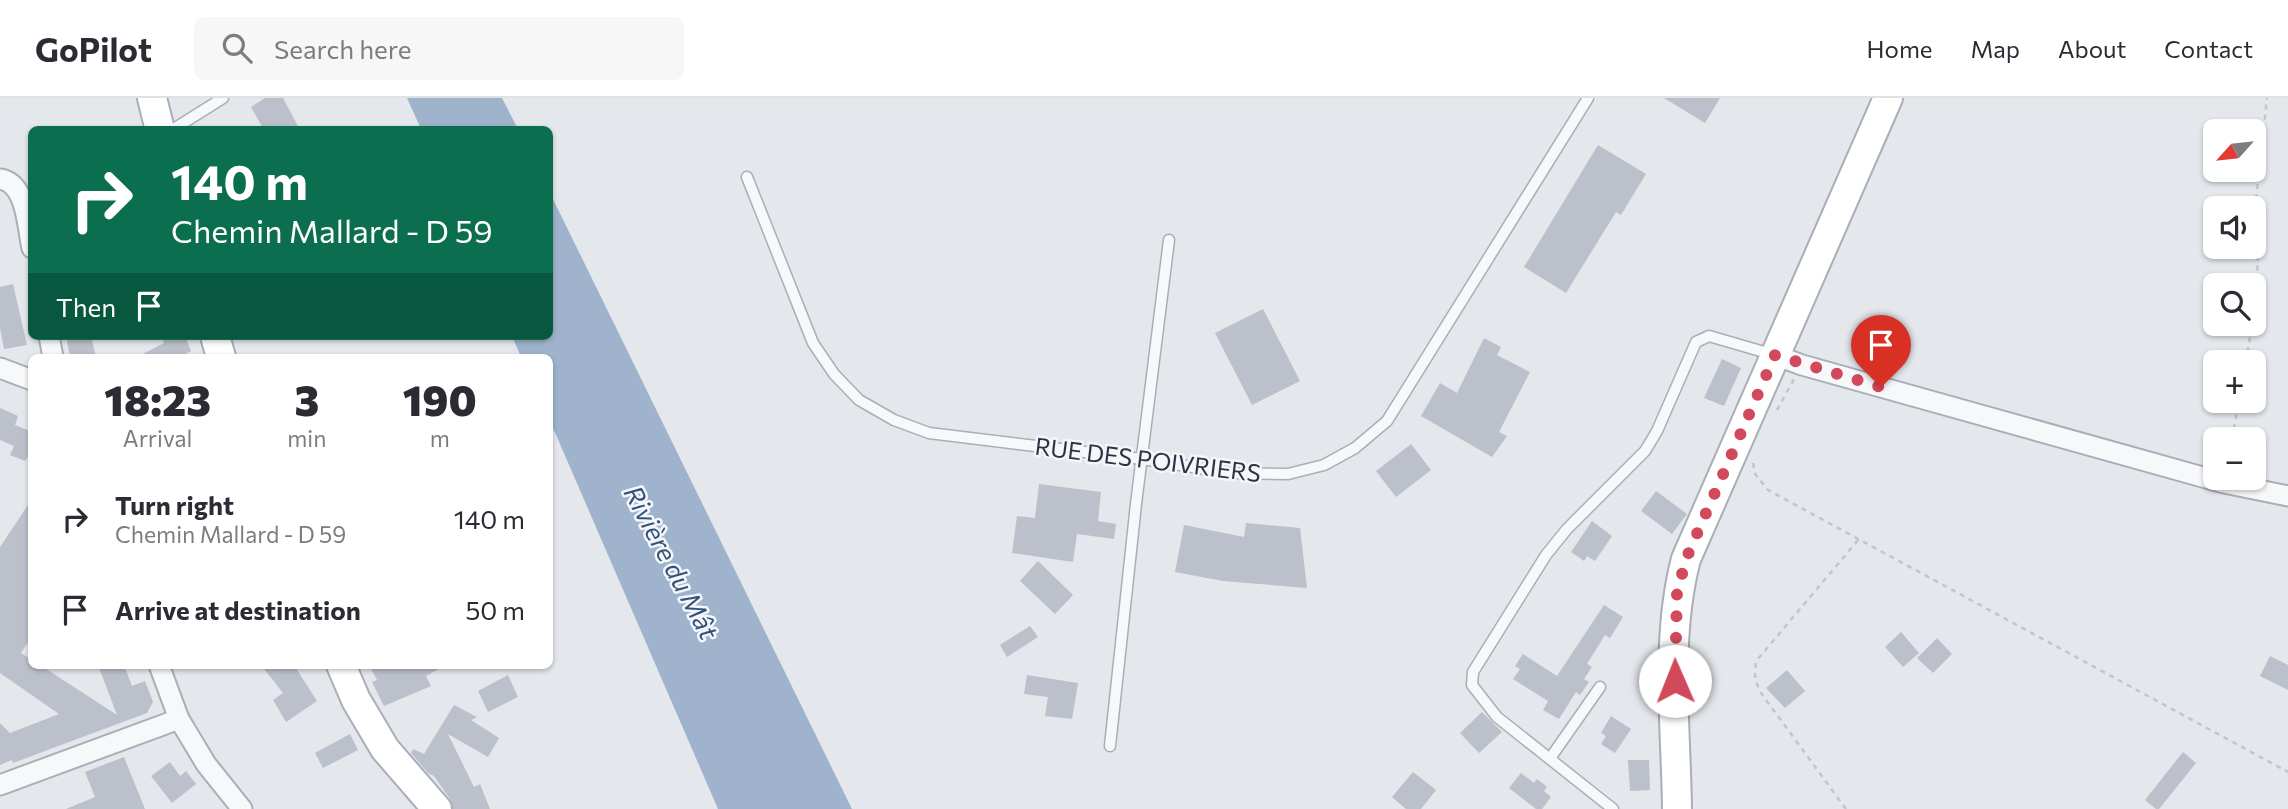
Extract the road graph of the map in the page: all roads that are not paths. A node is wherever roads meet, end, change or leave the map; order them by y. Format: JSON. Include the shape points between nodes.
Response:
{"nodes":[{"id":1,"x":152,"y":98,"type":"edge"},
{"id":2,"x":223,"y":98,"type":"edge"},
{"id":3,"x":1588,"y":98,"type":"edge"},
{"id":4,"x":1888,"y":98,"type":"edge"},
{"id":5,"x":159,"y":126,"type":"edge"},
{"id":6,"x":178,"y":126,"type":"edge"},
{"id":7,"x":747,"y":177,"type":"dead end"},
{"id":8,"x":0,"y":179,"type":"edge"},
{"id":9,"x":28,"y":229,"type":"edge"},
{"id":10,"x":1169,"y":240,"type":"dead end"},
{"id":11,"x":1775,"y":355,"type":"junction"},
{"id":12,"x":0,"y":368,"type":"edge"},
{"id":13,"x":28,"y":378,"type":"edge"},
{"id":14,"x":1142,"y":459,"type":"junction"},
{"id":15,"x":2288,"y":496,"type":"edge"},
{"id":16,"x":161,"y":669,"type":"edge"},
{"id":17,"x":343,"y":669,"type":"edge"},
{"id":18,"x":1600,"y":687,"type":"dead end"},
{"id":19,"x":180,"y":719,"type":"junction"},
{"id":20,"x":1110,"y":747,"type":"dead end"},
{"id":21,"x":1551,"y":758,"type":"junction"},
{"id":22,"x":0,"y":785,"type":"edge"},
{"id":23,"x":242,"y":809,"type":"edge"},
{"id":24,"x":437,"y":809,"type":"edge"},
{"id":25,"x":1613,"y":809,"type":"edge"},
{"id":26,"x":1677,"y":809,"type":"edge"}],
"edges":[{"from":1,"to":5,"type":"main road"},
{"from":2,"to":6,"type":"lane"},
{"from":3,"to":14,"type":"lane","name":"RUE DES POIVRIERS","via":[[1387,421],[1355,448],[1324,465],[1288,474],[1231,473]]},
{"from":4,"to":11,"type":"main road"},
{"from":7,"to":14,"type":"lane","name":"RUE DES POIVRIERS","via":[[813,343],[859,400],[929,433]]},
{"from":8,"to":9,"type":"street","via":[[14,186]]},
{"from":10,"to":14,"type":"lane"},
{"from":11,"to":15,"type":"street","via":[[2224,483]]},
{"from":11,"to":21,"type":"lane","via":[[1709,336],[1696,342],[1645,451],[1546,555],[1473,672],[1472,685],[1497,716]]},
{"from":11,"to":26,"type":"main road","via":[[1686,559],[1677,593]]},
{"from":12,"to":13,"type":"street"},
{"from":14,"to":20,"type":"lane"},
{"from":16,"to":19,"type":"street"},
{"from":17,"to":24,"type":"main road","via":[[385,749]]},
{"from":18,"to":21,"type":"lane"},
{"from":19,"to":22,"type":"street"},
{"from":19,"to":23,"type":"street","via":[[206,764]]},
{"from":21,"to":25,"type":"lane"}]}
